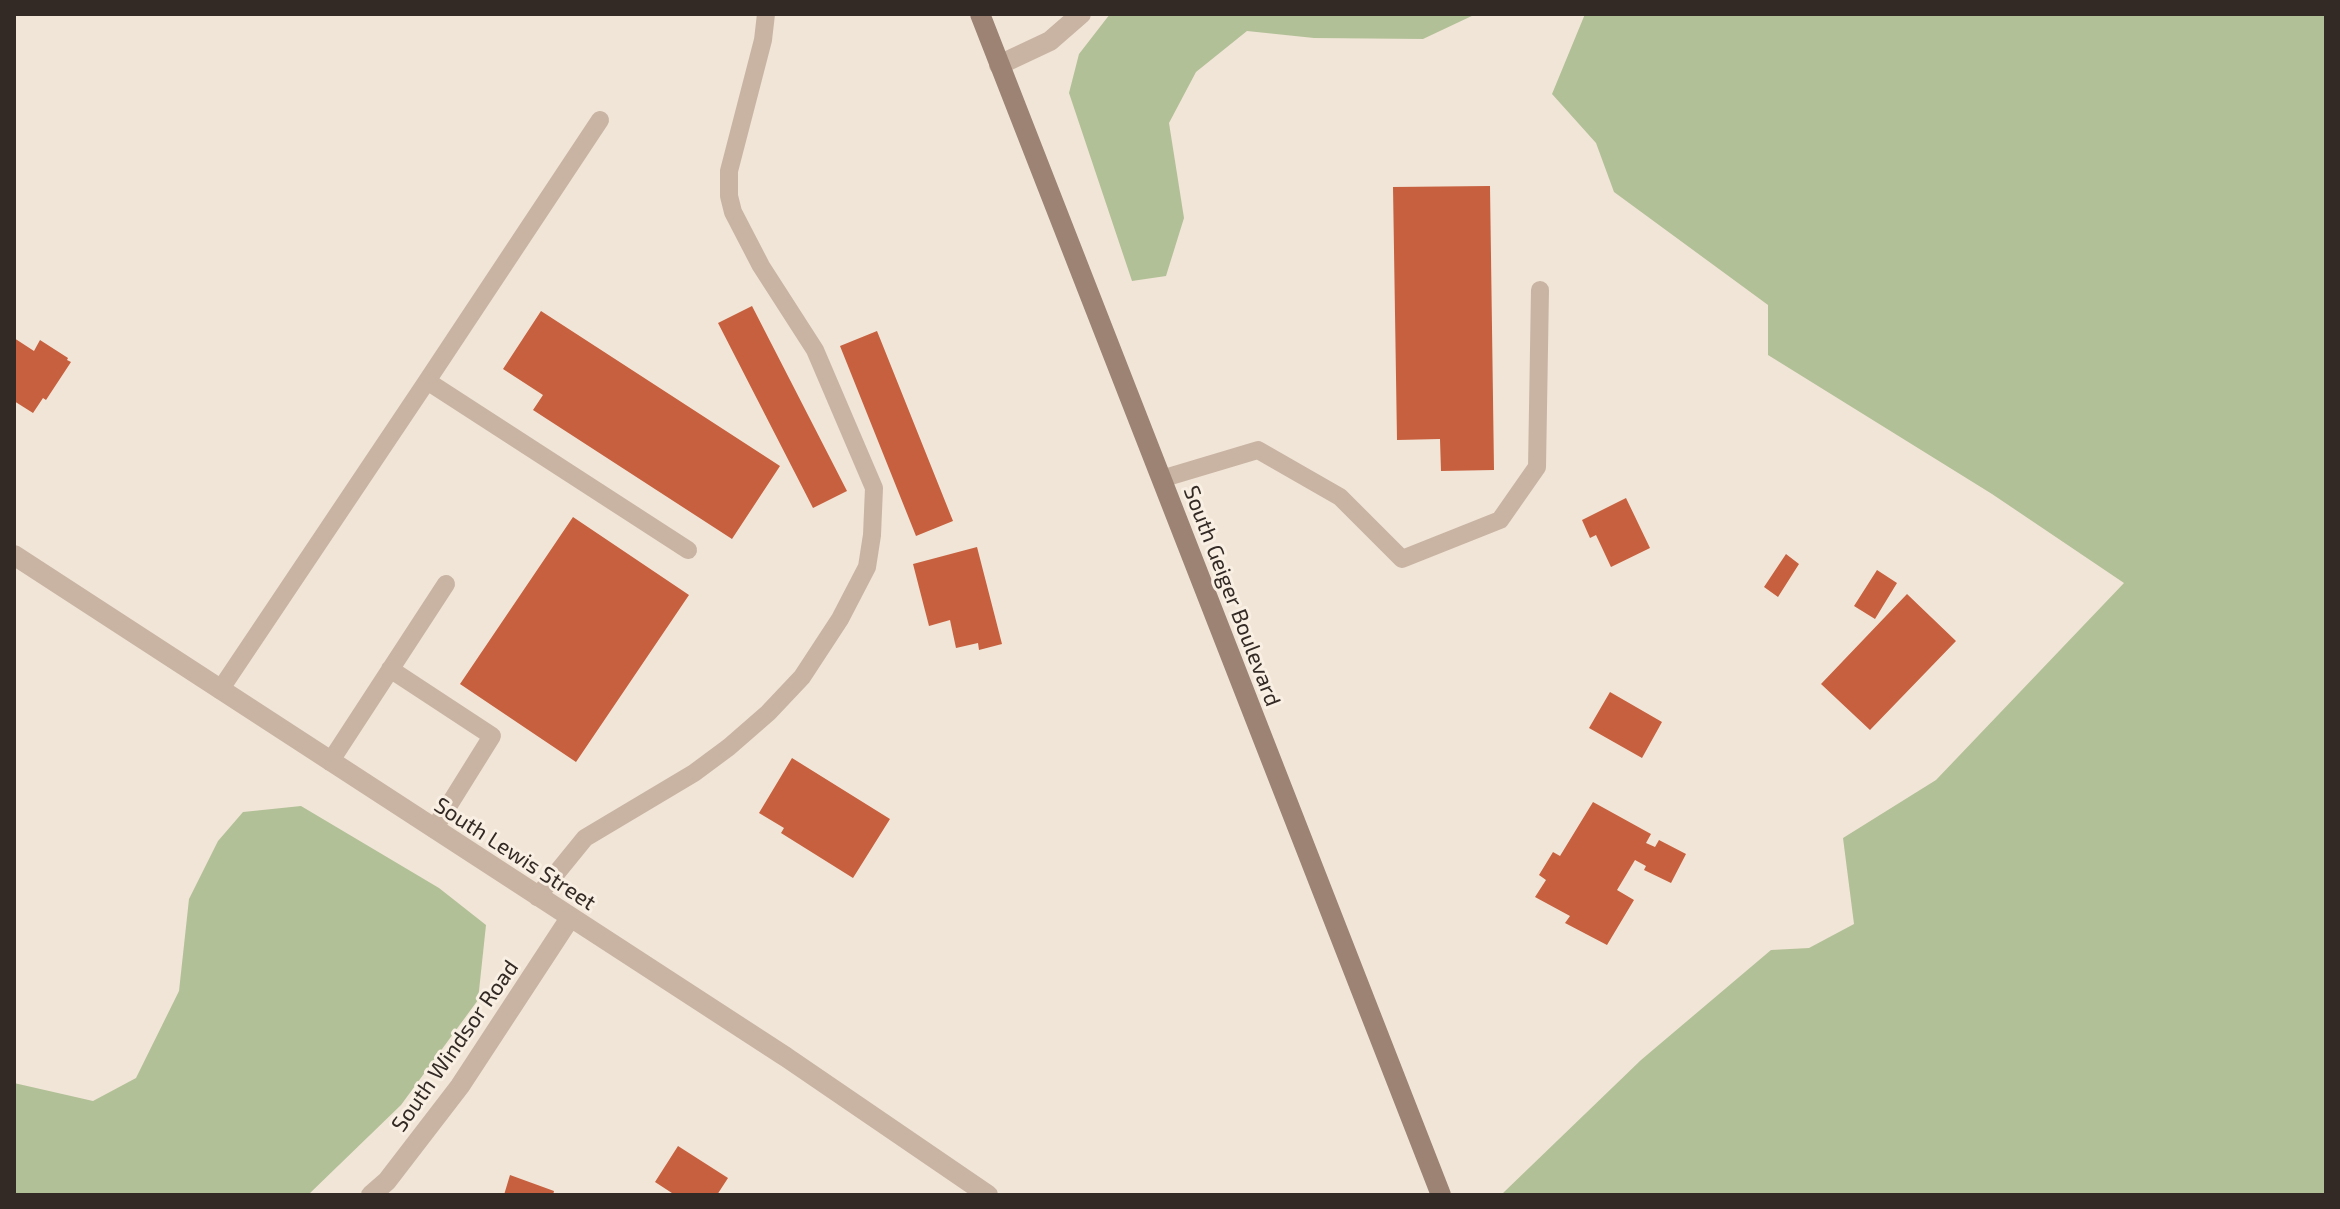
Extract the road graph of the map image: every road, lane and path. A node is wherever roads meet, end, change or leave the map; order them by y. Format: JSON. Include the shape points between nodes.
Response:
{"nodes":[{"id":1,"x":766,"y":14,"type":"edge"},
{"id":2,"x":980,"y":14,"type":"edge"},
{"id":3,"x":1081,"y":14,"type":"edge"},
{"id":4,"x":999,"y":65,"type":"junction"},
{"id":5,"x":600,"y":120,"type":"dead end"},
{"id":6,"x":1540,"y":290,"type":"dead end"},
{"id":7,"x":427,"y":381,"type":"junction"},
{"id":8,"x":1161,"y":479,"type":"junction"},
{"id":9,"x":688,"y":550,"type":"dead end"},
{"id":10,"x":14,"y":555,"type":"edge"},
{"id":11,"x":446,"y":584,"type":"dead end"},
{"id":12,"x":390,"y":669,"type":"junction"},
{"id":13,"x":220,"y":690,"type":"junction"},
{"id":14,"x":330,"y":762,"type":"junction"},
{"id":15,"x":434,"y":829,"type":"junction"},
{"id":16,"x":537,"y":897,"type":"junction"},
{"id":17,"x":570,"y":918,"type":"junction"},
{"id":18,"x":371,"y":1195,"type":"edge"},
{"id":19,"x":988,"y":1195,"type":"edge"},
{"id":20,"x":1441,"y":1195,"type":"edge"}],
"edges":[{"from":1,"to":16,"type":"lane","via":[[729,171],[729,196],[761,266],[815,350],[874,488],[867,567],[802,677],[768,713],[694,773],[585,838]]},
{"from":2,"to":4,"type":"street","name":"South Geiger Boulevard"},
{"from":3,"to":4,"type":"street","via":[[1050,41]]},
{"from":4,"to":8,"type":"street","name":"South Geiger Boulevard"},
{"from":5,"to":7,"type":"lane"},
{"from":6,"to":8,"type":"lane","via":[[1537,467],[1500,520],[1402,559],[1340,497],[1258,450]]},
{"from":7,"to":9,"type":"lane"},
{"from":7,"to":13,"type":"lane"},
{"from":8,"to":20,"type":"street","name":"South Geiger Boulevard"},
{"from":10,"to":13,"type":"street","name":"South Lewis Street"},
{"from":11,"to":12,"type":"lane"},
{"from":12,"to":14,"type":"lane"},
{"from":12,"to":15,"type":"lane","via":[[492,736]]},
{"from":13,"to":14,"type":"street","name":"South Lewis Street"},
{"from":14,"to":15,"type":"street","name":"South Lewis Street"},
{"from":15,"to":16,"type":"street","name":"South Lewis Street"},
{"from":16,"to":17,"type":"street","name":"South Lewis Street"},
{"from":17,"to":18,"type":"street","name":"South Windsor Road","via":[[460,1086]]},
{"from":17,"to":19,"type":"street","name":"South Lewis Street"}]}
